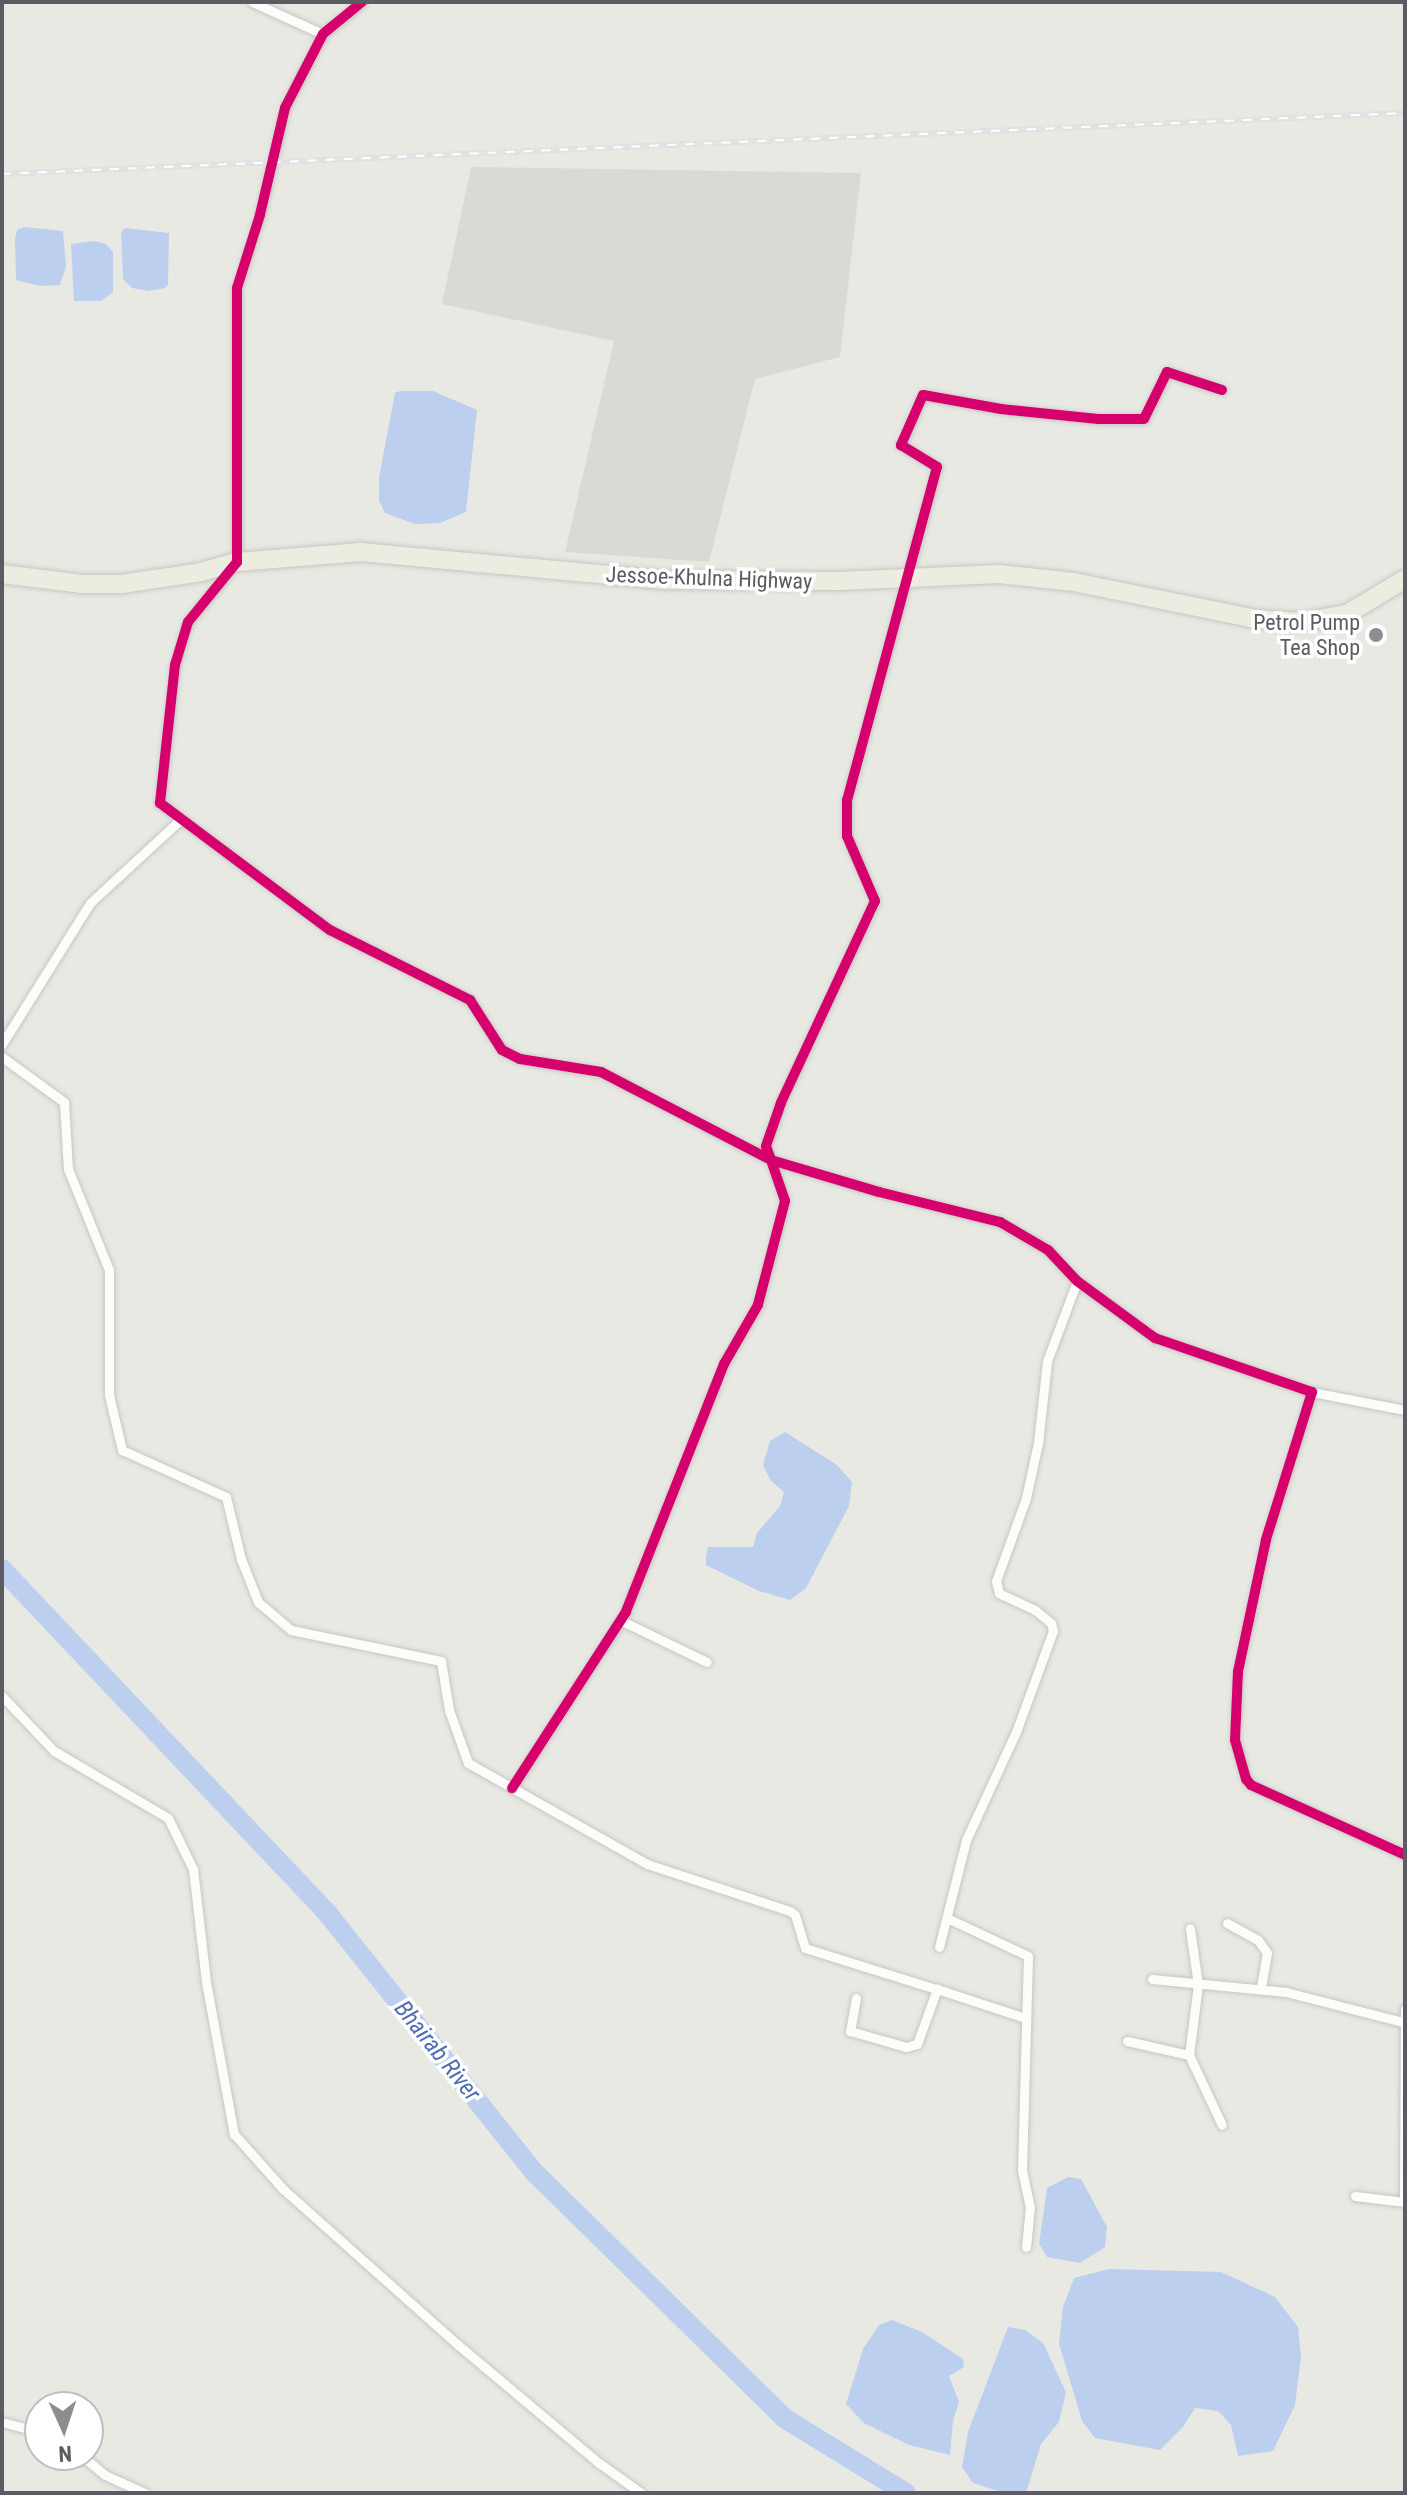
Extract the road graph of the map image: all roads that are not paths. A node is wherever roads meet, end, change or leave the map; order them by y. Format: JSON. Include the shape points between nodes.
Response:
{"nodes":[{"id":1,"x":252,"y":2,"type":"edge"},
{"id":2,"x":362,"y":2,"type":"edge"},
{"id":3,"x":323,"y":34,"type":"junction"},
{"id":4,"x":1222,"y":390,"type":"dead end"},
{"id":5,"x":237,"y":562,"type":"junction"},
{"id":6,"x":2,"y":574,"type":"edge"},
{"id":7,"x":908,"y":578,"type":"junction"},
{"id":8,"x":1405,"y":579,"type":"edge"},
{"id":9,"x":181,"y":819,"type":"junction"},
{"id":10,"x":2,"y":1044,"type":"edge"},
{"id":11,"x":2,"y":1057,"type":"edge"},
{"id":12,"x":771,"y":1160,"type":"junction"},
{"id":13,"x":1077,"y":1281,"type":"junction"},
{"id":14,"x":1312,"y":1392,"type":"junction"},
{"id":15,"x":1405,"y":1410,"type":"edge"},
{"id":16,"x":622,"y":1621,"type":"junction"},
{"id":17,"x":707,"y":1662,"type":"dead end"},
{"id":18,"x":2,"y":1696,"type":"edge"},
{"id":19,"x":512,"y":1788,"type":"junction"},
{"id":20,"x":1405,"y":1855,"type":"edge"},
{"id":21,"x":947,"y":1918,"type":"junction"},
{"id":22,"x":1227,"y":1923,"type":"dead end"},
{"id":23,"x":1190,"y":1929,"type":"dead end"},
{"id":24,"x":939,"y":1947,"type":"dead end"},
{"id":25,"x":1152,"y":1979,"type":"dead end"},
{"id":26,"x":1198,"y":1985,"type":"junction"},
{"id":27,"x":1261,"y":1987,"type":"junction"},
{"id":28,"x":936,"y":1989,"type":"junction"},
{"id":29,"x":856,"y":1998,"type":"dead end"},
{"id":30,"x":1405,"y":2009,"type":"edge"},
{"id":31,"x":1025,"y":2018,"type":"junction"},
{"id":32,"x":1403,"y":2022,"type":"edge"},
{"id":33,"x":1127,"y":2041,"type":"dead end"},
{"id":34,"x":1189,"y":2055,"type":"junction"},
{"id":35,"x":1222,"y":2125,"type":"dead end"},
{"id":36,"x":1355,"y":2196,"type":"dead end"},
{"id":37,"x":1405,"y":2201,"type":"edge"},
{"id":38,"x":1026,"y":2247,"type":"dead end"},
{"id":39,"x":2,"y":2422,"type":"edge"},
{"id":40,"x":24,"y":2428,"type":"edge"},
{"id":41,"x":100,"y":2471,"type":"edge"},
{"id":42,"x":145,"y":2493,"type":"edge"},
{"id":43,"x":641,"y":2493,"type":"edge"}],
"edges":[{"from":1,"to":3,"type":"street"},
{"from":2,"to":3,"type":"street"},
{"from":3,"to":5,"type":"street","via":[[285,108],[237,288]]},
{"from":4,"to":7,"type":"street","via":[[1167,372],[1144,419],[1001,409],[923,395],[901,445],[937,467]]},
{"from":5,"to":6,"type":"highway","name":"Jessoe-Khulna Highway","via":[[122,584]]},
{"from":5,"to":7,"type":"highway","name":"Jessoe-Khulna Highway","via":[[382,552],[664,580]]},
{"from":5,"to":9,"type":"street","via":[[188,622],[175,665],[160,803]]},
{"from":7,"to":8,"type":"highway","name":"Jessoe-Khulna Highway","via":[[1027,575],[1293,622],[1347,614]]},
{"from":7,"to":12,"type":"street","via":[[847,800],[847,836],[875,901],[781,1103],[766,1146]]},
{"from":9,"to":10,"type":"street","via":[[90,903]]},
{"from":9,"to":12,"type":"street","via":[[330,930],[470,1000],[502,1050],[520,1059],[601,1072]]},
{"from":11,"to":19,"type":"street","via":[[64,1102],[68,1169],[109,1270],[109,1395],[122,1450],[226,1497],[258,1602],[291,1630],[441,1661],[449,1710],[468,1763]]},
{"from":12,"to":13,"type":"street","via":[[1000,1222],[1048,1250]]},
{"from":12,"to":16,"type":"street","via":[[785,1201],[758,1305],[724,1364]]},
{"from":13,"to":14,"type":"street","via":[[1155,1338]]},
{"from":13,"to":21,"type":"street","via":[[1047,1361],[1026,1498],[996,1581],[999,1593],[1035,1610],[1053,1631],[1016,1732],[966,1840]]},
{"from":14,"to":15,"type":"street"},
{"from":14,"to":20,"type":"street","via":[[1266,1540],[1238,1672],[1235,1740],[1251,1785]]},
{"from":16,"to":17,"type":"street"},
{"from":16,"to":19,"type":"street"},
{"from":18,"to":43,"type":"street","via":[[54,1751],[168,1818],[193,1869],[206,1982],[234,2134],[283,2189],[457,2344]]},
{"from":19,"to":28,"type":"street","via":[[647,1864],[790,1911],[805,1948]]},
{"from":21,"to":24,"type":"street"},
{"from":21,"to":31,"type":"street","via":[[1026,1953]]},
{"from":22,"to":27,"type":"street","via":[[1258,1940],[1267,1953]]},
{"from":23,"to":26,"type":"street"},
{"from":25,"to":26,"type":"street"},
{"from":26,"to":27,"type":"street"},
{"from":26,"to":34,"type":"street"},
{"from":27,"to":32,"type":"street"},
{"from":28,"to":29,"type":"street","via":[[917,2044],[906,2047],[852,2034]]},
{"from":28,"to":31,"type":"street"},
{"from":30,"to":32,"type":"street"},
{"from":31,"to":38,"type":"street","via":[[1022,2170],[1030,2207]]},
{"from":32,"to":37,"type":"street"},
{"from":33,"to":34,"type":"street"},
{"from":34,"to":35,"type":"street"},
{"from":36,"to":37,"type":"street"},
{"from":39,"to":40,"type":"street"},
{"from":41,"to":42,"type":"street"}]}
